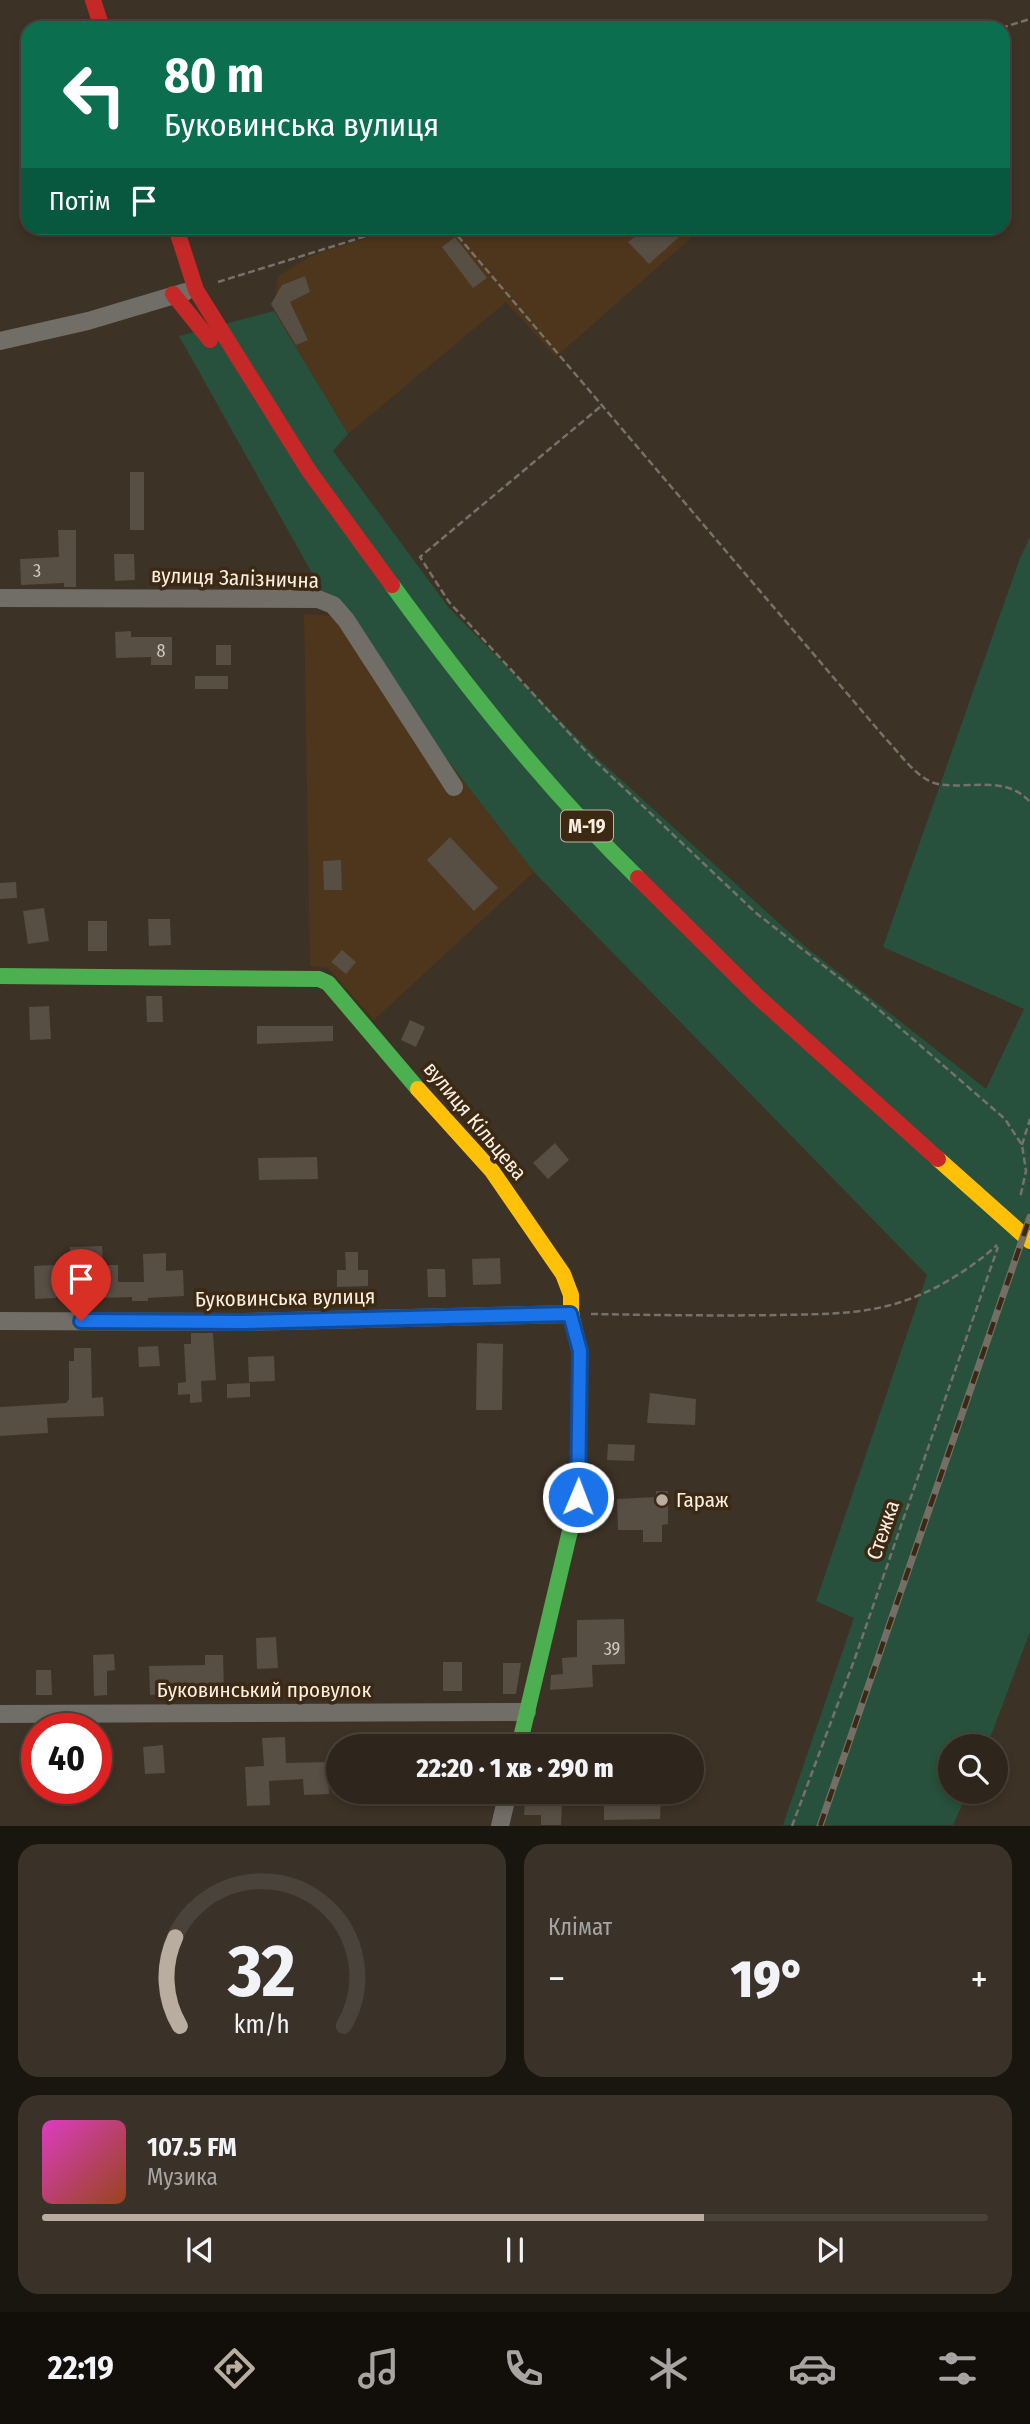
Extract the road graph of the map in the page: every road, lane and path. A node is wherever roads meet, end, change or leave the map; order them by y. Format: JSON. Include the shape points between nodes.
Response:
{"nodes":[{"id":1,"x":93,"y":0,"type":"edge"},
{"id":2,"x":1030,"y":19,"type":"edge"},
{"id":3,"x":100,"y":21,"type":"edge"},
{"id":4,"x":1010,"y":25,"type":"edge"},
{"id":5,"x":178,"y":235,"type":"edge"},
{"id":6,"x":370,"y":235,"type":"edge"},
{"id":7,"x":457,"y":235,"type":"edge"},
{"id":8,"x":196,"y":290,"type":"junction"},
{"id":9,"x":173,"y":293,"type":"junction"},
{"id":10,"x":0,"y":341,"type":"edge"},
{"id":11,"x":309,"y":471,"type":"junction"},
{"id":12,"x":0,"y":598,"type":"edge"},
{"id":13,"x":454,"y":787,"type":"dead end"},
{"id":14,"x":1030,"y":802,"type":"edge"},
{"id":15,"x":0,"y":976,"type":"edge"},
{"id":16,"x":1030,"y":1119,"type":"edge"},
{"id":17,"x":1022,"y":1146,"type":"dead end"},
{"id":18,"x":1030,"y":1241,"type":"edge"},
{"id":19,"x":999,"y":1244,"type":"dead end"},
{"id":20,"x":570,"y":1314,"type":"junction"},
{"id":21,"x":0,"y":1321,"type":"edge"},
{"id":22,"x":527,"y":1712,"type":"junction"},
{"id":23,"x":0,"y":1714,"type":"edge"},
{"id":24,"x":522,"y":1734,"type":"edge"},
{"id":25,"x":505,"y":1804,"type":"edge"},
{"id":26,"x":500,"y":1825,"type":"edge"},
{"id":27,"x":792,"y":1825,"type":"edge"}],
"edges":[{"from":1,"to":3,"type":"main road"},
{"from":2,"to":4,"type":"path"},
{"from":5,"to":8,"type":"main road","number":"М-19"},
{"from":6,"to":8,"type":"path"},
{"from":7,"to":14,"type":"path","via":[[600,407],[923,777],[936,784],[998,785],[1016,790]]},
{"from":8,"to":9,"type":"street"},
{"from":8,"to":11,"type":"main road","number":"М-19"},
{"from":9,"to":10,"type":"street","via":[[88,321]]},
{"from":9,"to":11,"type":"main road","via":[[196,319],[284,453]]},
{"from":11,"to":18,"type":"main road","number":"М-19","via":[[442,651],[598,839],[758,997]]},
{"from":12,"to":13,"type":"street","name":"вулиця Залізнична","via":[[317,599],[333,605]]},
{"from":15,"to":20,"type":"main road","name":"вулиця Кільцева","via":[[160,975],[318,979],[328,983],[492,1171],[563,1273],[571,1295]]},
{"from":16,"to":17,"type":"path"},
{"from":19,"to":27,"type":"path","name":"Стежка"},
{"from":20,"to":21,"type":"street","name":"Буковинська вулиця","via":[[243,1322]]},
{"from":20,"to":22,"type":"main road","name":"вулиця Кільцева","via":[[580,1351],[578,1497]]},
{"from":22,"to":23,"type":"street","name":"Буковинський провулок"},
{"from":22,"to":24,"type":"main road","name":"вулиця Кільцева"},
{"from":25,"to":26,"type":"street"}]}
